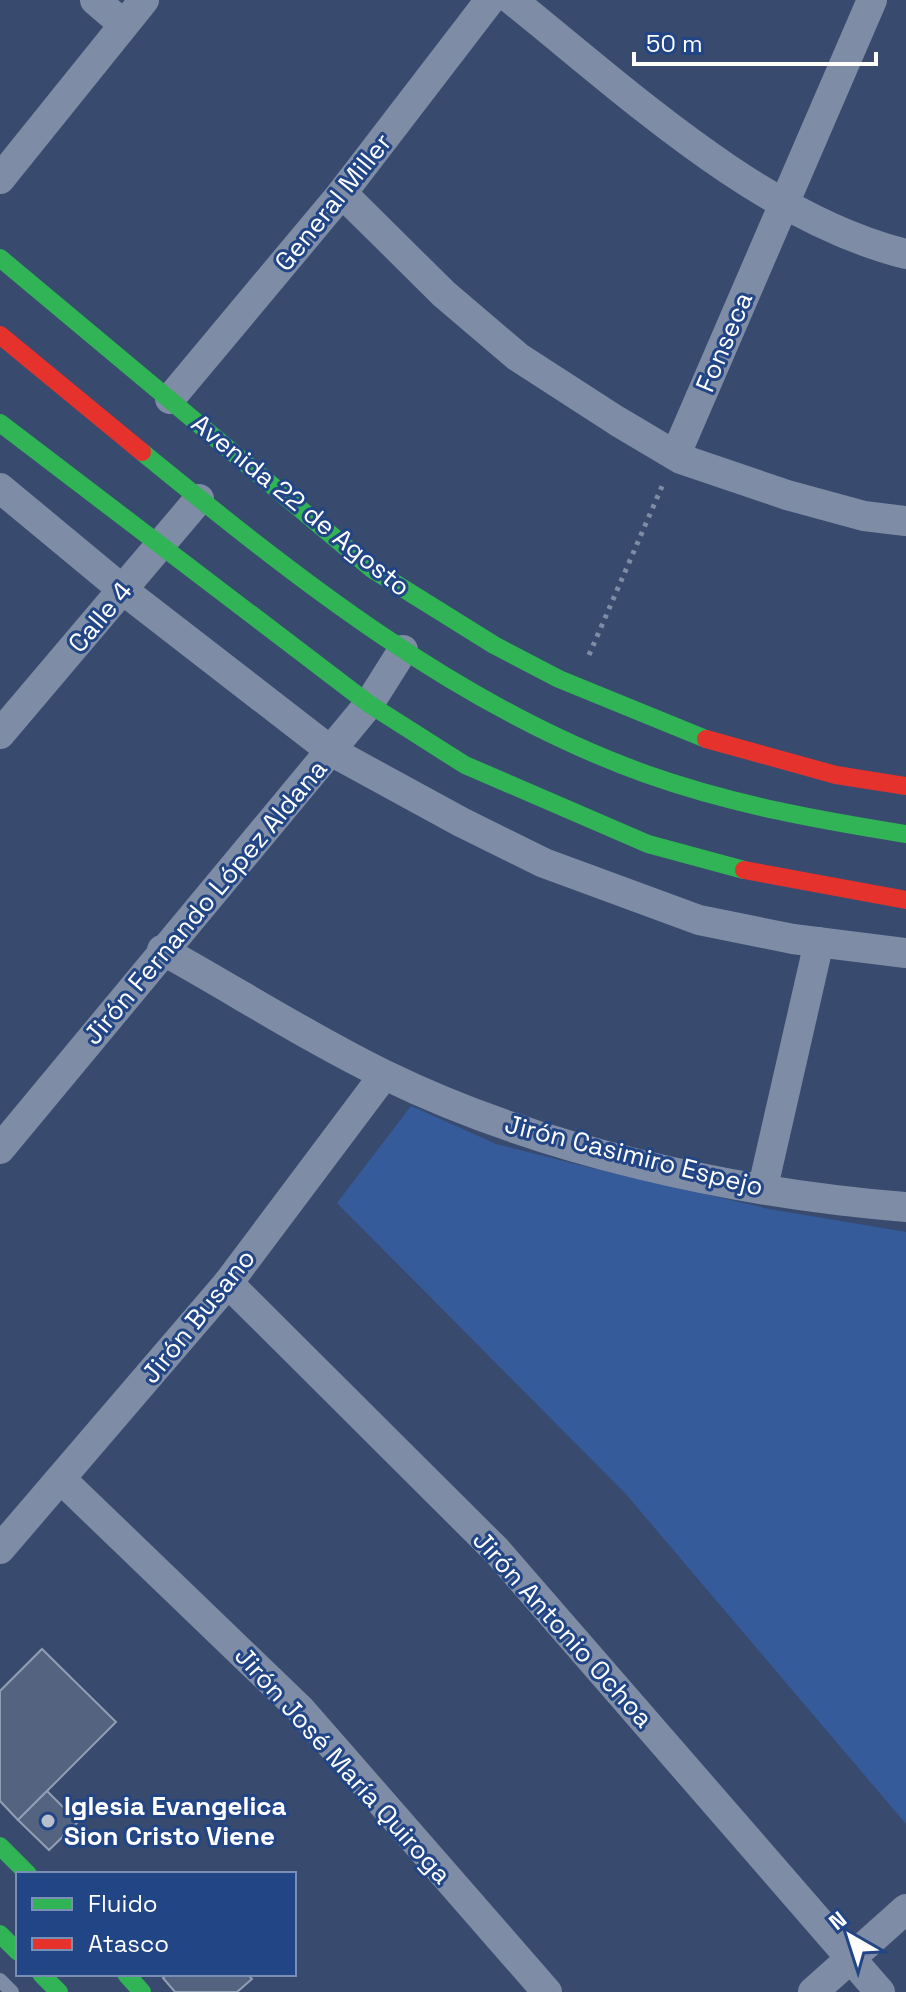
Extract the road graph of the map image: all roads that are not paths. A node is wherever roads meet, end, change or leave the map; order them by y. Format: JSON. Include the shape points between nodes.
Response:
{"nodes":[{"id":1,"x":95,"y":0,"type":"edge"},
{"id":2,"x":144,"y":0,"type":"edge"},
{"id":3,"x":490,"y":0,"type":"edge"},
{"id":4,"x":512,"y":0,"type":"edge"},
{"id":5,"x":872,"y":0,"type":"edge"},
{"id":6,"x":123,"y":24,"type":"junction"},
{"id":7,"x":0,"y":179,"type":"edge"},
{"id":8,"x":342,"y":193,"type":"junction"},
{"id":9,"x":785,"y":202,"type":"junction"},
{"id":10,"x":906,"y":254,"type":"edge"},
{"id":11,"x":0,"y":258,"type":"edge"},
{"id":12,"x":0,"y":335,"type":"edge"},
{"id":13,"x":170,"y":399,"type":"junction"},
{"id":14,"x":0,"y":423,"type":"edge"},
{"id":15,"x":676,"y":454,"type":"junction"},
{"id":16,"x":0,"y":488,"type":"edge"},
{"id":17,"x":199,"y":499,"type":"junction"},
{"id":18,"x":906,"y":521,"type":"edge"},
{"id":19,"x":160,"y":545,"type":"junction"},
{"id":20,"x":123,"y":590,"type":"junction"},
{"id":21,"x":403,"y":650,"type":"junction"},
{"id":22,"x":369,"y":704,"type":"junction"},
{"id":23,"x":0,"y":734,"type":"edge"},
{"id":24,"x":331,"y":751,"type":"junction"},
{"id":25,"x":906,"y":786,"type":"edge"},
{"id":26,"x":906,"y":834,"type":"edge"},
{"id":27,"x":906,"y":900,"type":"edge"},
{"id":28,"x":819,"y":942,"type":"junction"},
{"id":29,"x":162,"y":950,"type":"junction"},
{"id":30,"x":906,"y":953,"type":"edge"},
{"id":31,"x":384,"y":1075,"type":"junction"},
{"id":32,"x":0,"y":1149,"type":"edge"},
{"id":33,"x":763,"y":1187,"type":"junction"},
{"id":34,"x":906,"y":1207,"type":"edge"},
{"id":35,"x":228,"y":1283,"type":"junction"},
{"id":36,"x":62,"y":1480,"type":"junction"},
{"id":37,"x":0,"y":1549,"type":"edge"},
{"id":38,"x":0,"y":1846,"type":"edge"},
{"id":39,"x":26,"y":1872,"type":"edge"},
{"id":40,"x":906,"y":1909,"type":"edge"},
{"id":41,"x":0,"y":1934,"type":"edge"},
{"id":42,"x":16,"y":1950,"type":"edge"},
{"id":43,"x":850,"y":1958,"type":"junction"},
{"id":44,"x":43,"y":1976,"type":"edge"},
{"id":45,"x":128,"y":1976,"type":"edge"},
{"id":46,"x":0,"y":1980,"type":"edge"},
{"id":47,"x":12,"y":1992,"type":"edge"},
{"id":48,"x":59,"y":1992,"type":"edge"},
{"id":49,"x":142,"y":1992,"type":"edge"},
{"id":50,"x":547,"y":1992,"type":"edge"},
{"id":51,"x":813,"y":1992,"type":"edge"},
{"id":52,"x":880,"y":1992,"type":"edge"}],
"edges":[{"from":1,"to":6,"type":"street"},
{"from":2,"to":6,"type":"street"},
{"from":3,"to":8,"type":"street","name":"General Miller"},
{"from":4,"to":9,"type":"street","via":[[702,152]]},
{"from":5,"to":9,"type":"street","name":"Fonseca"},
{"from":6,"to":7,"type":"street"},
{"from":8,"to":13,"type":"street","name":"General Miller"},
{"from":8,"to":15,"type":"street","via":[[444,294],[518,357]]},
{"from":9,"to":10,"type":"street","via":[[860,243]]},
{"from":9,"to":15,"type":"street","name":"Fonseca"},
{"from":11,"to":13,"type":"main road","name":"Avenida 22 de Agosto"},
{"from":12,"to":17,"type":"main road","name":"Avenida 22 de Agosto"},
{"from":13,"to":25,"type":"main road","name":"Avenida 22 de Agosto","via":[[371,568],[464,628],[617,705],[757,757]]},
{"from":14,"to":19,"type":"main road"},
{"from":15,"to":18,"type":"street","via":[[787,495],[864,516]]},
{"from":16,"to":20,"type":"street"},
{"from":17,"to":19,"type":"street","name":"Calle 4"},
{"from":17,"to":21,"type":"main road","name":"Avenida 22 de Agosto"},
{"from":19,"to":20,"type":"street","name":"Calle 4"},
{"from":19,"to":22,"type":"main road"},
{"from":20,"to":23,"type":"street","name":"Calle 4"},
{"from":20,"to":24,"type":"street"},
{"from":21,"to":22,"type":"street","name":"Jirón Fernando López Aldana"},
{"from":21,"to":26,"type":"main road","name":"Avenida 22 de Agosto","via":[[524,720],[610,760],[723,798]]},
{"from":22,"to":24,"type":"street","name":"Jirón Fernando López Aldana"},
{"from":22,"to":27,"type":"main road","via":[[465,765],[648,844],[771,877]]},
{"from":24,"to":28,"type":"street","via":[[544,863],[699,920]]},
{"from":24,"to":29,"type":"street","name":"Jirón Fernando López Aldana"},
{"from":28,"to":30,"type":"street"},
{"from":28,"to":33,"type":"street"},
{"from":29,"to":31,"type":"street","name":"Jirón Casimiro Espejo"},
{"from":29,"to":32,"type":"street","name":"Jirón Fernando López Aldana"},
{"from":31,"to":33,"type":"street","name":"Jirón Casimiro Espejo","via":[[496,1122],[618,1156]]},
{"from":31,"to":35,"type":"street","name":"Jirón Busano"},
{"from":33,"to":34,"type":"street","name":"Jirón Casimiro Espejo"},
{"from":35,"to":36,"type":"street","name":"Jirón Busano"},
{"from":35,"to":43,"type":"street","name":"Jirón Antonio Ochoa","via":[[497,1551]]},
{"from":36,"to":37,"type":"street","name":"Jirón Busano"},
{"from":36,"to":50,"type":"street","name":"Jirón José María Quiroga","via":[[301,1710]]},
{"from":38,"to":39,"type":"main road"},
{"from":40,"to":43,"type":"street"},
{"from":41,"to":42,"type":"main road"},
{"from":43,"to":51,"type":"street"},
{"from":43,"to":52,"type":"street","name":"Jirón Antonio Ochoa"},
{"from":44,"to":48,"type":"main road"},
{"from":45,"to":49,"type":"main road"},
{"from":46,"to":47,"type":"lane"}]}
